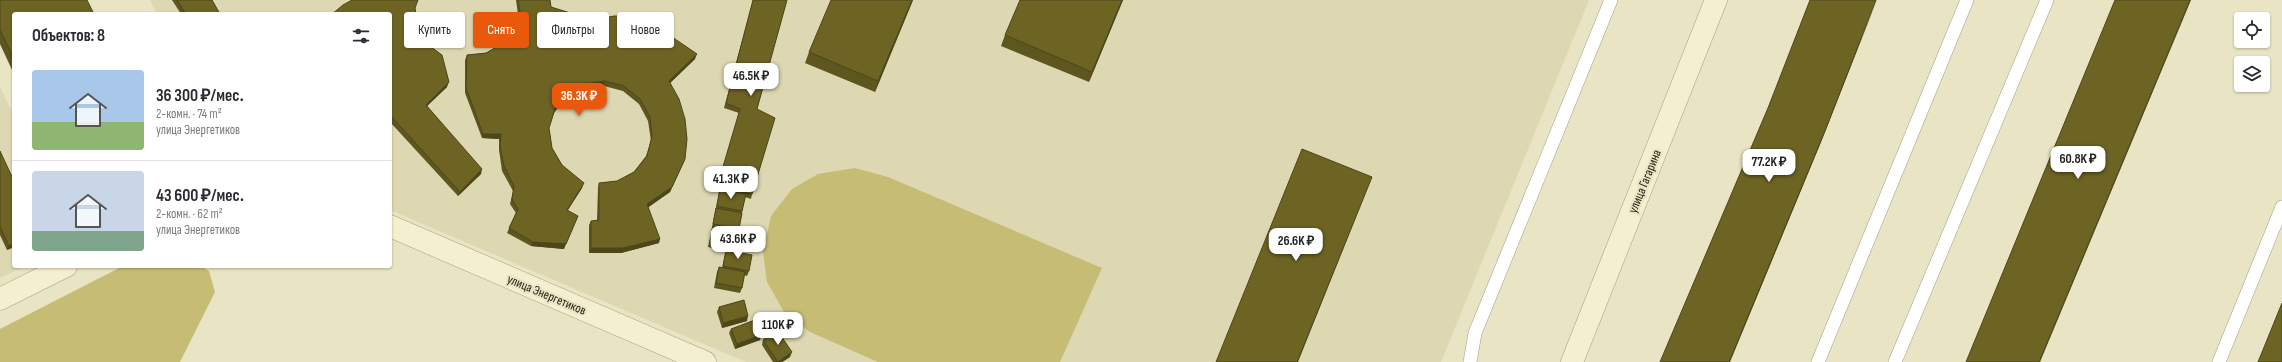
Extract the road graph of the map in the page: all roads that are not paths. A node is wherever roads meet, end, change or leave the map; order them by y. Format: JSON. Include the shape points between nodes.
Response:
{"nodes":[{"id":1,"x":1611,"y":0,"type":"edge"},
{"id":2,"x":1716,"y":0,"type":"edge"},
{"id":3,"x":1967,"y":0,"type":"edge"},
{"id":4,"x":2046,"y":0,"type":"edge"},
{"id":5,"x":2282,"y":207,"type":"edge"},
{"id":6,"x":392,"y":227,"type":"edge"},
{"id":7,"x":62,"y":268,"type":"edge"},
{"id":8,"x":0,"y":299,"type":"edge"},
{"id":9,"x":704,"y":362,"type":"edge"},
{"id":10,"x":1470,"y":362,"type":"edge"},
{"id":11,"x":1572,"y":362,"type":"edge"},
{"id":12,"x":1818,"y":362,"type":"edge"},
{"id":13,"x":1895,"y":362,"type":"edge"},
{"id":14,"x":2219,"y":362,"type":"edge"}],
"edges":[{"from":1,"to":10,"type":"lane","via":[[1475,333]]},
{"from":2,"to":11,"type":"street","name":"улица Гагарина"},
{"from":3,"to":12,"type":"lane"},
{"from":4,"to":13,"type":"lane"},
{"from":5,"to":14,"type":"lane"},
{"from":6,"to":9,"type":"street","name":"улица Энергетиков"},
{"from":7,"to":8,"type":"street"}]}
